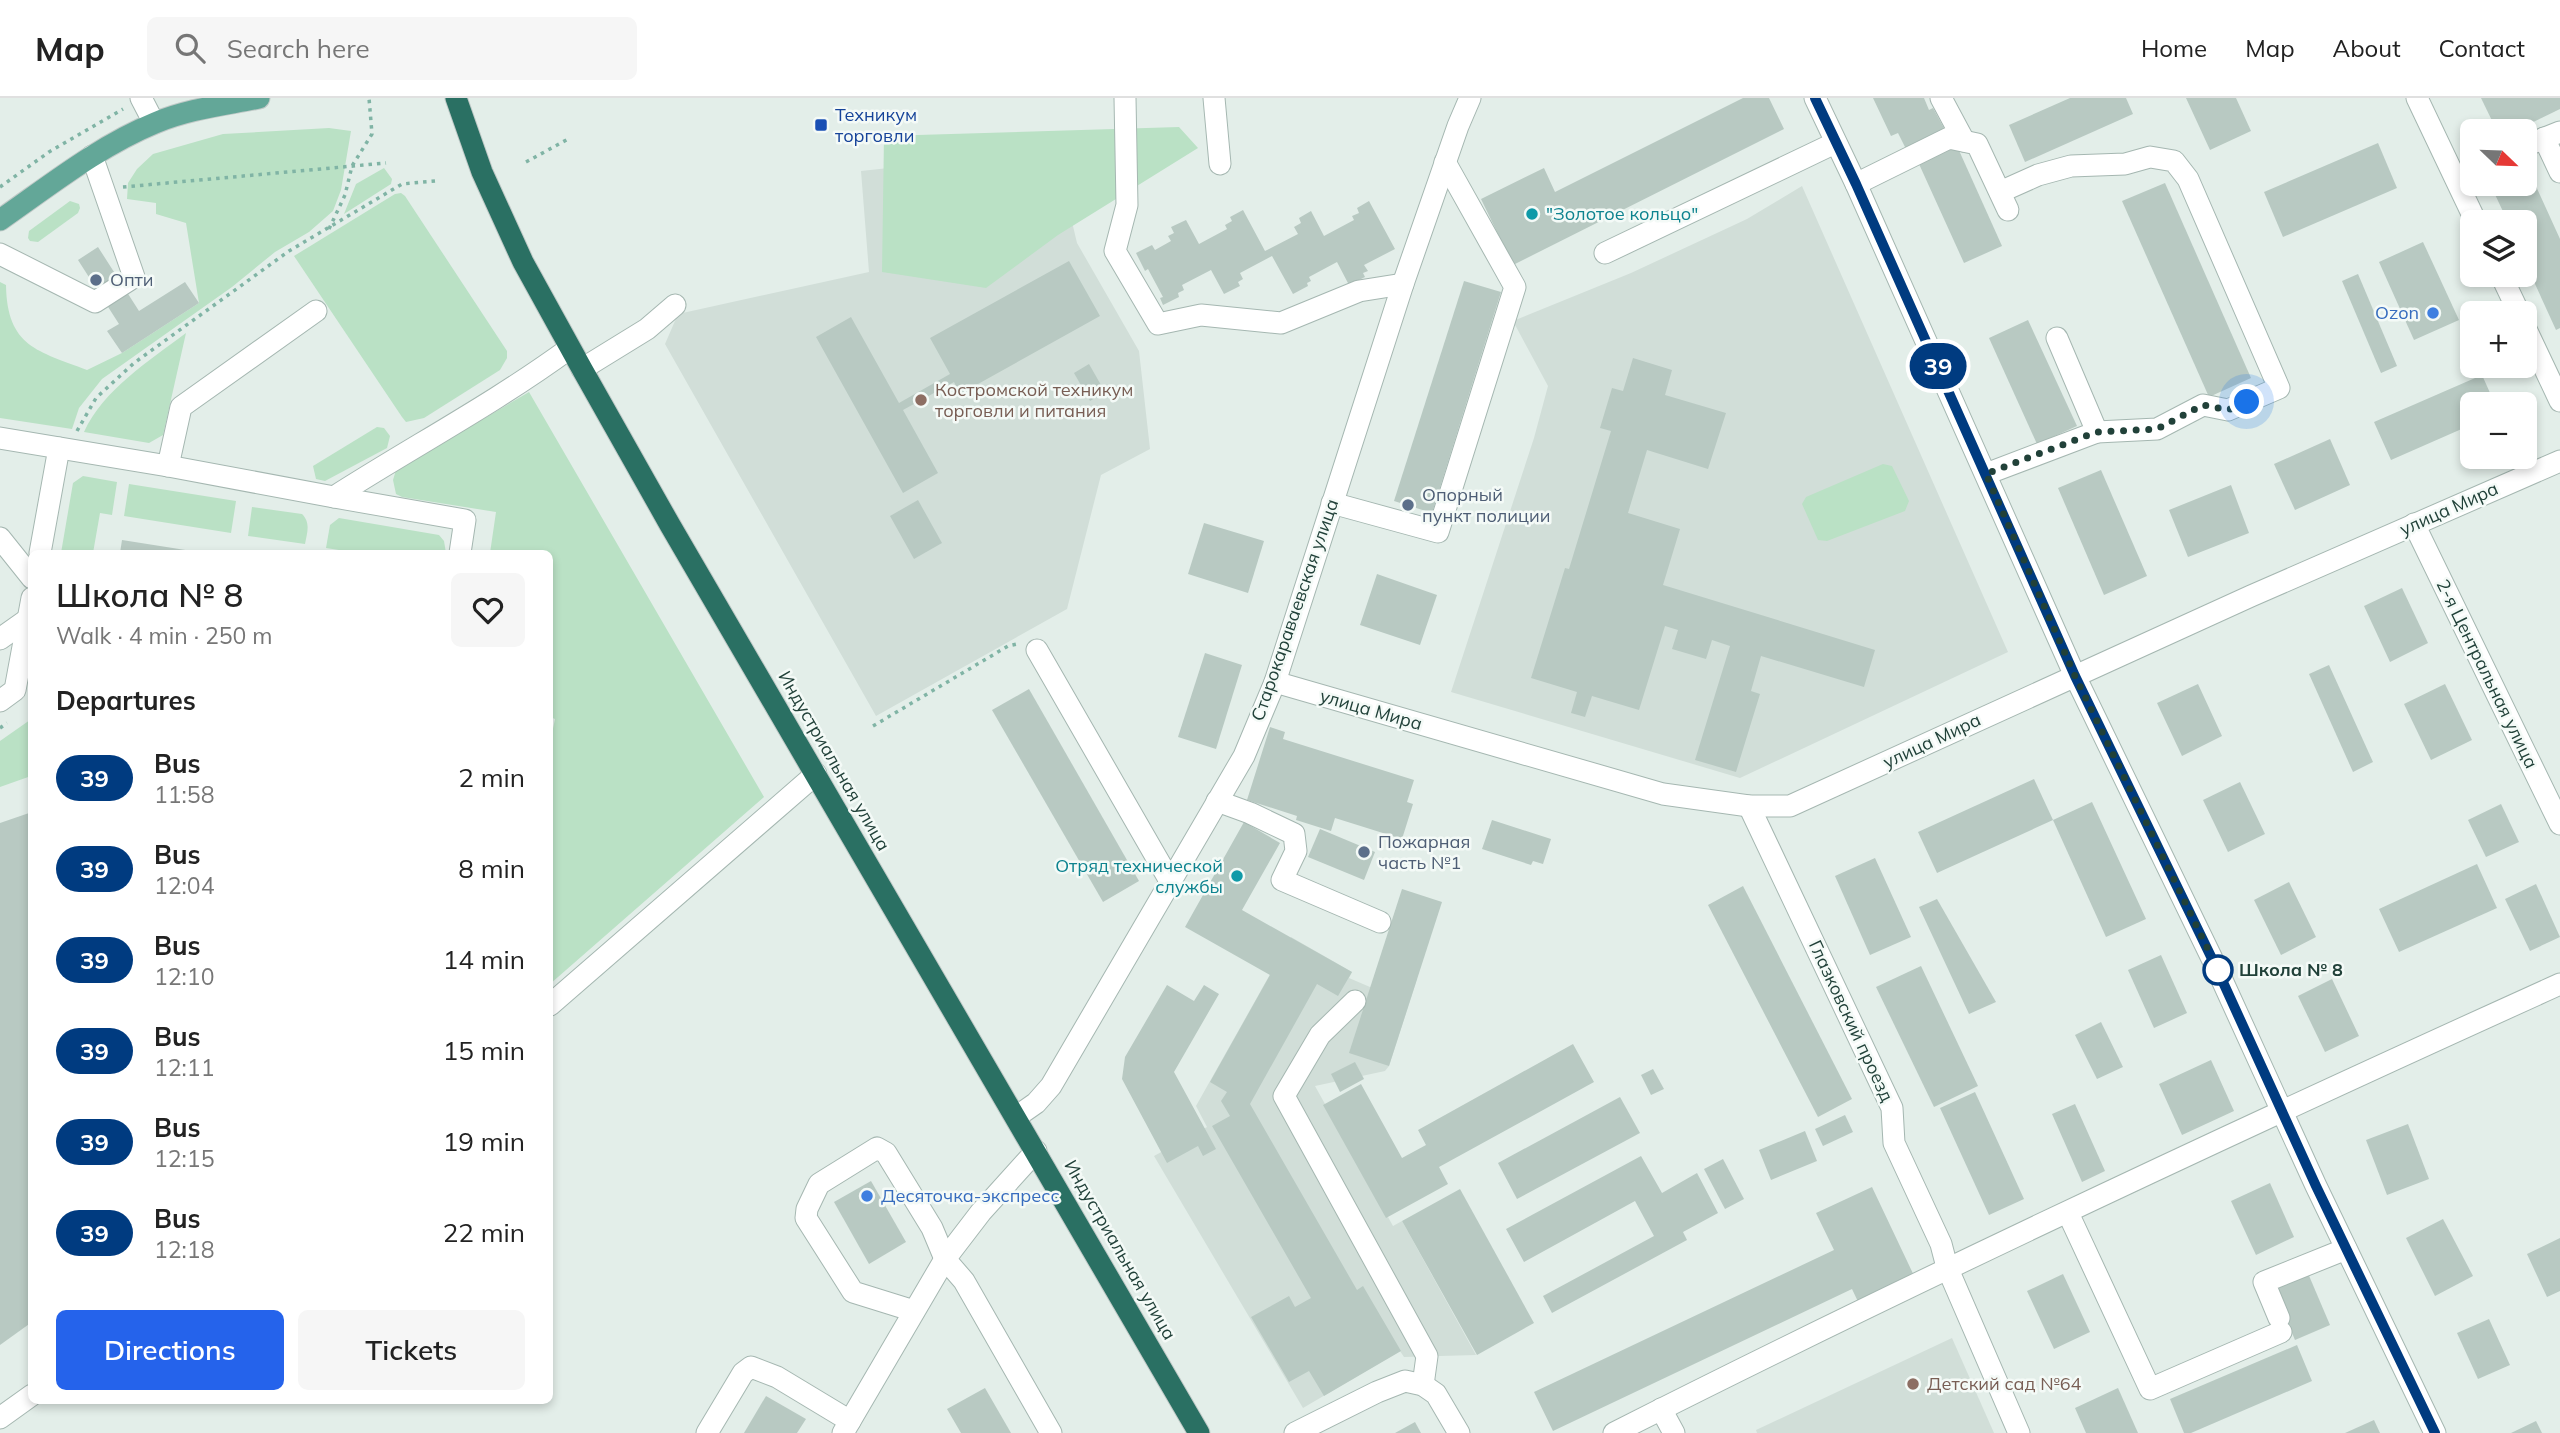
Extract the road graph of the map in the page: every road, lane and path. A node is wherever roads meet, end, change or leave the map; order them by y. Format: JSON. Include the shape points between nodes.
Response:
{"nodes":[{"id":1,"x":259,"y":98,"type":"edge"},
{"id":2,"x":369,"y":98,"type":"edge"},
{"id":3,"x":456,"y":98,"type":"edge"},
{"id":4,"x":1125,"y":98,"type":"edge"},
{"id":5,"x":1214,"y":98,"type":"edge"},
{"id":6,"x":1470,"y":98,"type":"edge"},
{"id":7,"x":1815,"y":98,"type":"edge"},
{"id":8,"x":1941,"y":98,"type":"edge"},
{"id":9,"x":2417,"y":98,"type":"edge"},
{"id":10,"x":142,"y":99,"type":"edge"},
{"id":11,"x":154,"y":123,"type":"junction"},
{"id":12,"x":570,"y":138,"type":"dead end"},
{"id":13,"x":2543,"y":139,"type":"edge"},
{"id":14,"x":1964,"y":141,"type":"junction"},
{"id":15,"x":1835,"y":142,"type":"junction"},
{"id":16,"x":92,"y":156,"type":"junction"},
{"id":17,"x":526,"y":162,"type":"dead end"},
{"id":18,"x":1445,"y":162,"type":"junction"},
{"id":19,"x":386,"y":163,"type":"dead end"},
{"id":20,"x":1220,"y":164,"type":"dead end"},
{"id":21,"x":352,"y":166,"type":"junction"},
{"id":22,"x":2460,"y":168,"type":"edge"},
{"id":23,"x":2560,"y":172,"type":"edge"},
{"id":24,"x":435,"y":181,"type":"dead end"},
{"id":25,"x":1856,"y":184,"type":"junction"},
{"id":26,"x":0,"y":187,"type":"edge"},
{"id":27,"x":103,"y":190,"type":"junction"},
{"id":28,"x":0,"y":220,"type":"edge"},
{"id":29,"x":328,"y":230,"type":"junction"},
{"id":30,"x":1605,"y":253,"type":"dead end"},
{"id":31,"x":0,"y":254,"type":"edge"},
{"id":32,"x":1403,"y":284,"type":"junction"},
{"id":33,"x":675,"y":305,"type":"dead end"},
{"id":34,"x":316,"y":311,"type":"dead end"},
{"id":35,"x":2057,"y":338,"type":"dead end"},
{"id":36,"x":570,"y":348,"type":"junction"},
{"id":37,"x":2537,"y":352,"type":"edge"},
{"id":38,"x":582,"y":369,"type":"junction"},
{"id":39,"x":2560,"y":401,"type":"edge"},
{"id":40,"x":2096,"y":432,"type":"junction"},
{"id":41,"x":0,"y":438,"type":"edge"},
{"id":42,"x":66,"y":449,"type":"junction"},
{"id":43,"x":2560,"y":461,"type":"edge"},
{"id":44,"x":168,"y":466,"type":"junction"},
{"id":45,"x":1986,"y":474,"type":"junction"},
{"id":46,"x":334,"y":497,"type":"junction"},
{"id":47,"x":1332,"y":503,"type":"junction"},
{"id":48,"x":2414,"y":524,"type":"junction"},
{"id":49,"x":0,"y":538,"type":"edge"},
{"id":50,"x":41,"y":550,"type":"edge"},
{"id":51,"x":460,"y":550,"type":"edge"},
{"id":52,"x":28,"y":574,"type":"edge"},
{"id":53,"x":28,"y":610,"type":"edge"},
{"id":54,"x":28,"y":619,"type":"edge"},
{"id":55,"x":2,"y":634,"type":"edge"},
{"id":56,"x":1037,"y":650,"type":"joint"},
{"id":57,"x":2075,"y":676,"type":"junction"},
{"id":58,"x":1275,"y":682,"type":"junction"},
{"id":59,"x":0,"y":701,"type":"edge"},
{"id":60,"x":873,"y":726,"type":"dead end"},
{"id":61,"x":816,"y":774,"type":"junction"},
{"id":62,"x":1217,"y":801,"type":"junction"},
{"id":63,"x":1749,"y":806,"type":"junction"},
{"id":64,"x":2560,"y":824,"type":"edge"},
{"id":65,"x":1170,"y":881,"type":"junction"},
{"id":66,"x":1380,"y":922,"type":"dead end"},
{"id":67,"x":2560,"y":984,"type":"edge"},
{"id":68,"x":1354,"y":1001,"type":"dead end"},
{"id":69,"x":553,"y":1002,"type":"edge"},
{"id":70,"x":2281,"y":1110,"type":"junction"},
{"id":71,"x":1016,"y":1117,"type":"junction"},
{"id":72,"x":1036,"y":1151,"type":"junction"},
{"id":73,"x":2068,"y":1213,"type":"junction"},
{"id":74,"x":2347,"y":1249,"type":"junction"},
{"id":75,"x":944,"y":1259,"type":"junction"},
{"id":76,"x":1947,"y":1267,"type":"junction"},
{"id":77,"x":914,"y":1311,"type":"junction"},
{"id":78,"x":1423,"y":1385,"type":"junction"},
{"id":79,"x":28,"y":1398,"type":"edge"},
{"id":80,"x":1661,"y":1409,"type":"junction"},
{"id":81,"x":0,"y":1418,"type":"edge"},
{"id":82,"x":847,"y":1427,"type":"edge"},
{"id":83,"x":707,"y":1433,"type":"edge"},
{"id":84,"x":1051,"y":1433,"type":"edge"},
{"id":85,"x":1199,"y":1433,"type":"edge"},
{"id":86,"x":1296,"y":1433,"type":"edge"},
{"id":87,"x":1459,"y":1433,"type":"edge"},
{"id":88,"x":1614,"y":1433,"type":"edge"},
{"id":89,"x":1674,"y":1433,"type":"edge"},
{"id":90,"x":2019,"y":1433,"type":"edge"},
{"id":91,"x":2435,"y":1433,"type":"edge"}],
"edges":[{"from":1,"to":11,"type":"main road"},
{"from":2,"to":21,"type":"path","via":[[372,134]]},
{"from":3,"to":36,"type":"highway","name":"Индустриальная улица","via":[[517,251]]},
{"from":4,"to":32,"type":"street","via":[[1127,205],[1115,251],[1158,324],[1201,315],[1281,323],[1359,292]]},
{"from":5,"to":20,"type":"street"},
{"from":6,"to":18,"type":"street","name":"Старокараваевская улица"},
{"from":7,"to":15,"type":"street"},
{"from":8,"to":14,"type":"street"},
{"from":9,"to":22,"type":"street"},
{"from":10,"to":11,"type":"street"},
{"from":10,"to":26,"type":"path","via":[[60,145]]},
{"from":11,"to":16,"type":"main road"},
{"from":12,"to":17,"type":"path"},
{"from":13,"to":23,"type":"street"},
{"from":14,"to":25,"type":"street","via":[[1949,138]]},
{"from":14,"to":40,"type":"street","via":[[1977,144],[2004,201],[2038,175],[2071,166],[2124,164],[2150,157],[2174,161],[2188,179],[2279,387],[2228,410],[2203,405],[2157,429]]},
{"from":15,"to":25,"type":"street"},
{"from":15,"to":30,"type":"street"},
{"from":16,"to":27,"type":"street"},
{"from":16,"to":28,"type":"main road"},
{"from":18,"to":32,"type":"street","name":"Старокараваевская улица"},
{"from":18,"to":47,"type":"street","via":[[1515,287],[1438,532]]},
{"from":19,"to":21,"type":"path"},
{"from":21,"to":27,"type":"path"},
{"from":21,"to":29,"type":"path","via":[[345,195]]},
{"from":24,"to":29,"type":"path","via":[[402,184]]},
{"from":25,"to":45,"type":"street"},
{"from":27,"to":31,"type":"street","via":[[134,277],[95,302]]},
{"from":29,"to":42,"type":"path","via":[[289,251],[125,370],[84,414]]},
{"from":32,"to":47,"type":"street","name":"Старокараваевская улица"},
{"from":33,"to":38,"type":"street","via":[[647,329]]},
{"from":34,"to":44,"type":"street","via":[[181,407]]},
{"from":35,"to":40,"type":"street"},
{"from":36,"to":38,"type":"highway","name":"Индустриальная улица"},
{"from":36,"to":46,"type":"street","via":[[530,378]]},
{"from":37,"to":39,"type":"street"},
{"from":38,"to":61,"type":"highway","name":"Индустриальная улица"},
{"from":40,"to":45,"type":"street"},
{"from":41,"to":42,"type":"street"},
{"from":42,"to":44,"type":"street"},
{"from":42,"to":50,"type":"street"},
{"from":43,"to":48,"type":"street","name":"улица Мира"},
{"from":44,"to":46,"type":"street"},
{"from":45,"to":57,"type":"street"},
{"from":46,"to":51,"type":"street","via":[[465,520]]},
{"from":47,"to":58,"type":"street","name":"Старокараваевская улица"},
{"from":48,"to":57,"type":"street","name":"улица Мира"},
{"from":48,"to":64,"type":"street","name":"2-я Центральная улица"},
{"from":49,"to":52,"type":"street"},
{"from":53,"to":55,"type":"street"},
{"from":54,"to":59,"type":"street","via":[[15,690]]},
{"from":56,"to":60,"type":"path","via":[[1021,643],[1008,646]]},
{"from":56,"to":65,"type":"street"},
{"from":57,"to":63,"type":"street","name":"улица Мира","via":[[1790,806]]},
{"from":57,"to":70,"type":"street"},
{"from":58,"to":62,"type":"street","name":"Старокараваевская улица","via":[[1244,756]]},
{"from":58,"to":63,"type":"street","name":"улица Мира","via":[[1663,794]]},
{"from":61,"to":69,"type":"street"},
{"from":61,"to":71,"type":"highway","name":"Индустриальная улица"},
{"from":62,"to":65,"type":"street","name":"Старокараваевская улица"},
{"from":62,"to":66,"type":"street","via":[[1294,834],[1296,851],[1282,880]]},
{"from":63,"to":76,"type":"street","name":"Глазковский проезд","via":[[1892,1108],[1894,1143],[1941,1244]]},
{"from":65,"to":71,"type":"street","name":"Старокараваевская улица","via":[[1051,1086]]},
{"from":67,"to":70,"type":"street"},
{"from":68,"to":78,"type":"street","via":[[1320,1035],[1284,1096],[1427,1356]]},
{"from":70,"to":73,"type":"street"},
{"from":70,"to":74,"type":"street"},
{"from":71,"to":72,"type":"highway","name":"Индустриальная улица"},
{"from":72,"to":75,"type":"street"},
{"from":72,"to":85,"type":"highway","name":"Индустриальная улица"},
{"from":73,"to":74,"type":"street","via":[[2150,1389],[2280,1325],[2264,1282]]},
{"from":73,"to":76,"type":"street"},
{"from":74,"to":91,"type":"street"},
{"from":75,"to":77,"type":"street"},
{"from":75,"to":77,"type":"street","via":[[932,1228],[883,1149],[872,1150],[819,1184],[806,1218],[848,1286],[860,1295]]},
{"from":75,"to":84,"type":"street","via":[[964,1281]]},
{"from":76,"to":80,"type":"street"},
{"from":76,"to":90,"type":"street","name":"Глазковский проезд"},
{"from":77,"to":82,"type":"street"},
{"from":78,"to":86,"type":"street","via":[[1405,1381]]},
{"from":78,"to":87,"type":"street","via":[[1436,1394]]},
{"from":79,"to":81,"type":"street"},
{"from":80,"to":88,"type":"street"},
{"from":80,"to":89,"type":"street"},
{"from":82,"to":83,"type":"street","via":[[777,1377],[751,1367]]}]}
